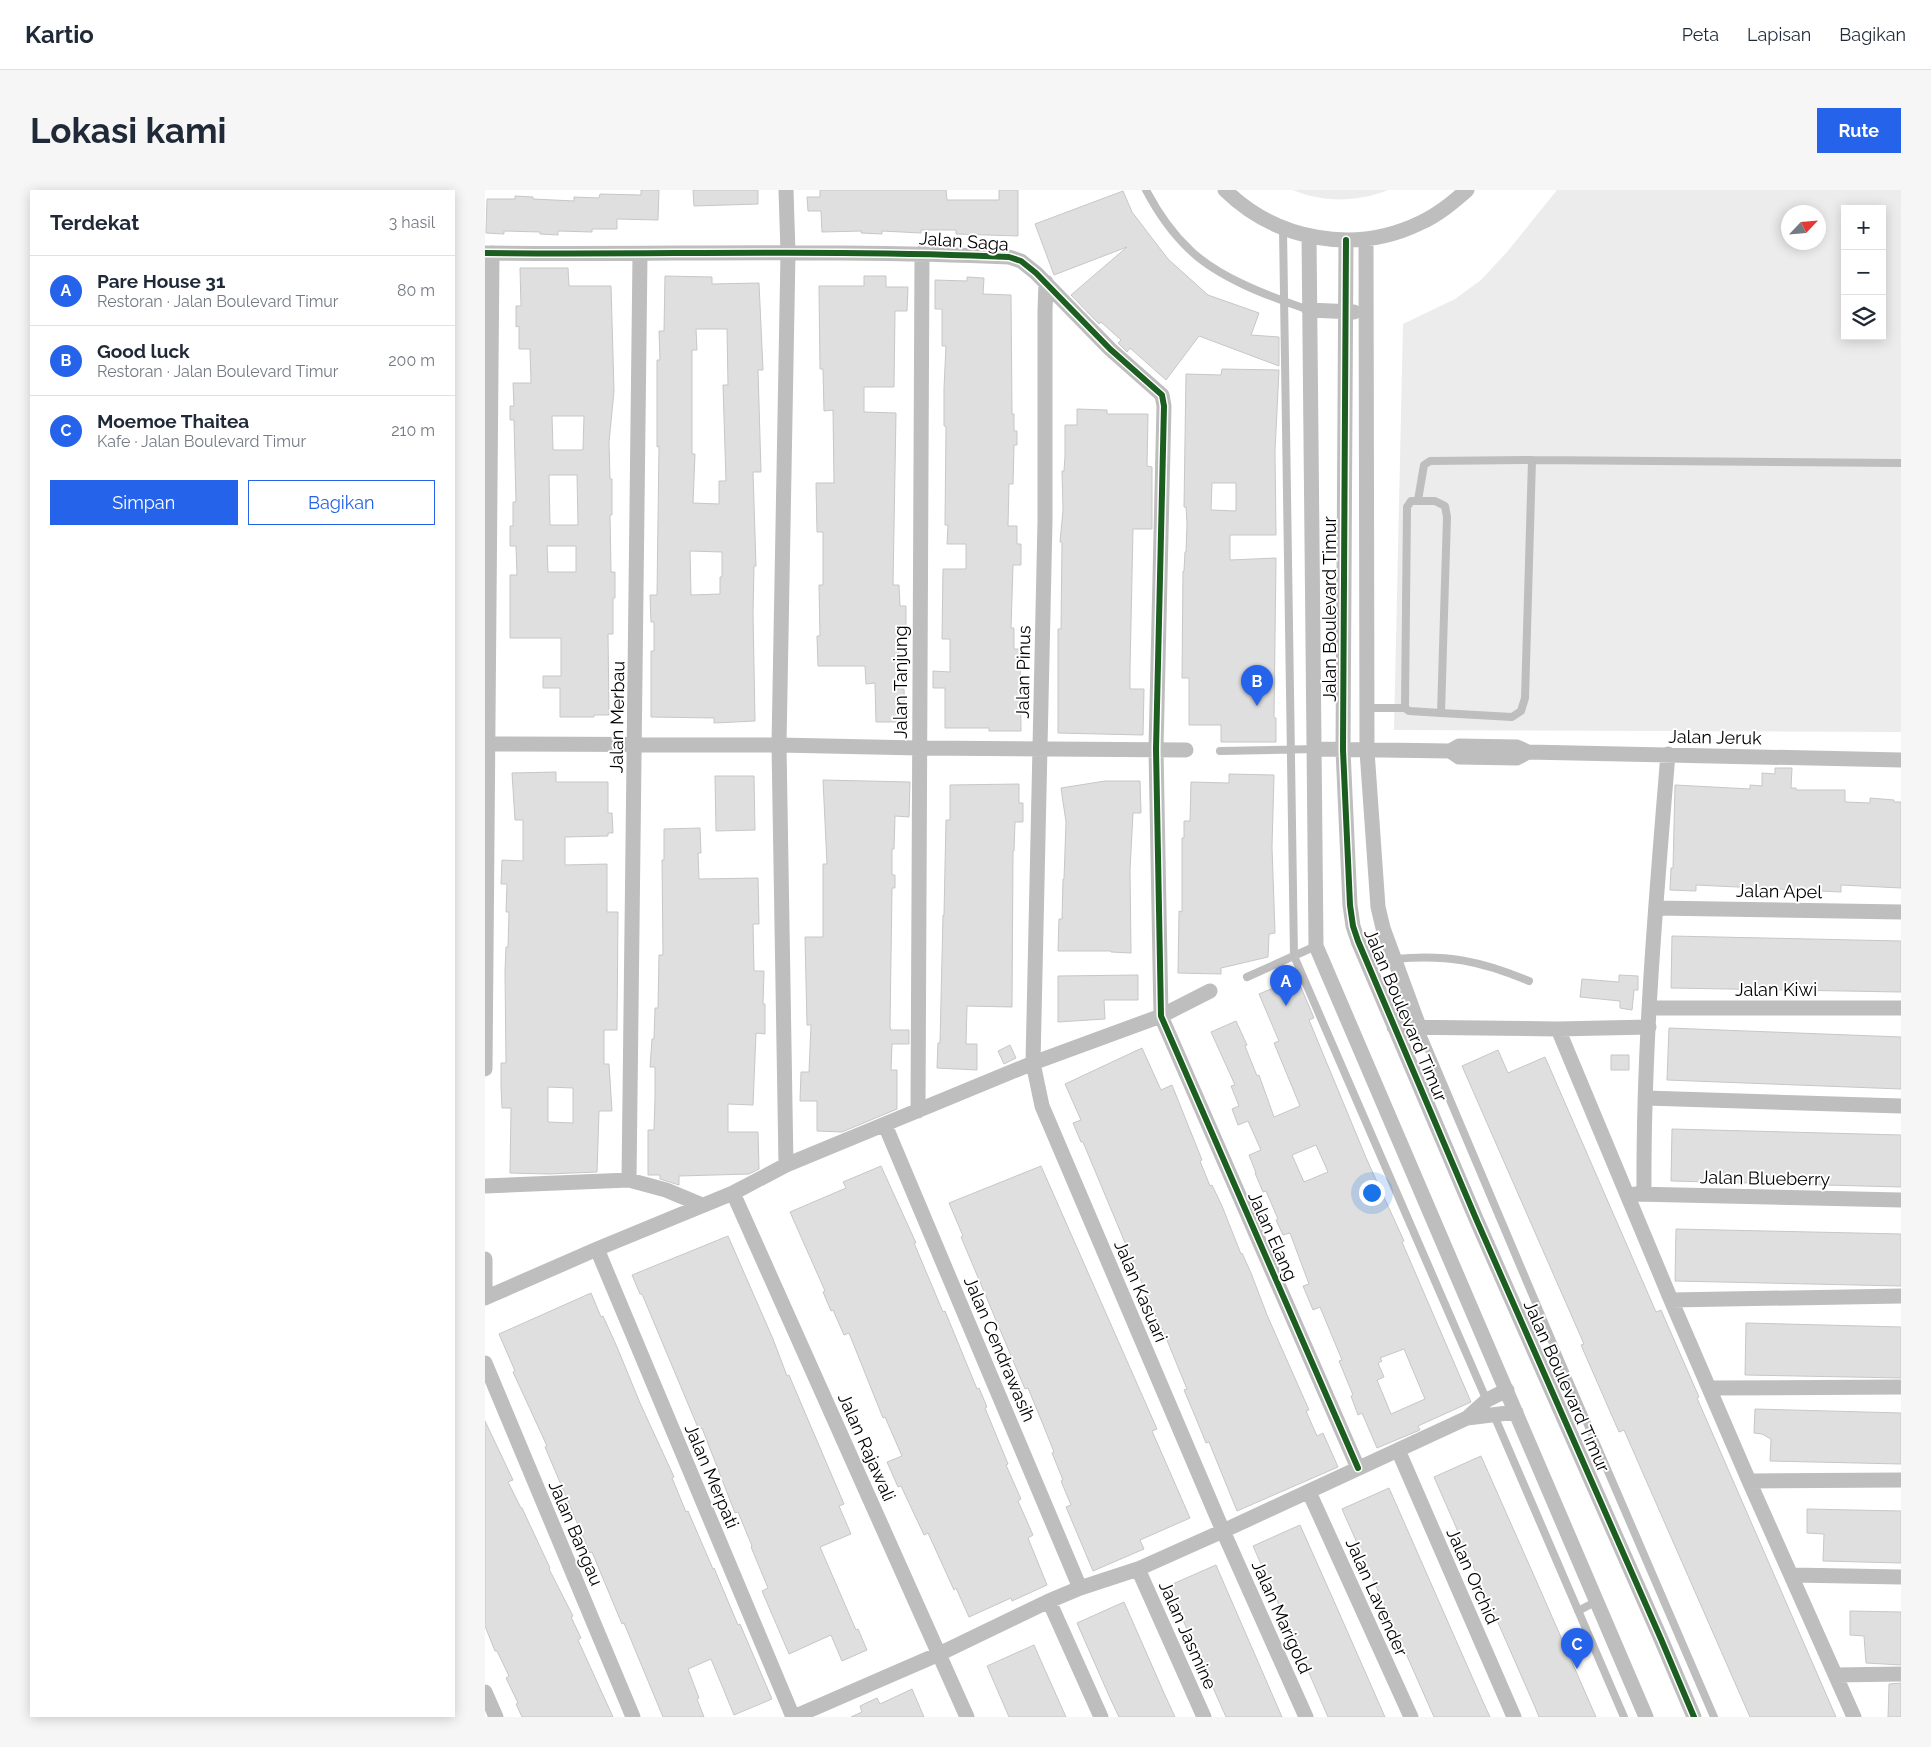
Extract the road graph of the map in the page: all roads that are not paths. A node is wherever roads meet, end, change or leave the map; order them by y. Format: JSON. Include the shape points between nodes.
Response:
{"nodes":[{"id":1,"x":786,"y":190,"type":"edge"},
{"id":2,"x":1146,"y":190,"type":"edge"},
{"id":3,"x":1225,"y":190,"type":"edge"},
{"id":4,"x":1467,"y":190,"type":"edge"},
{"id":5,"x":1283,"y":229,"type":"junction"},
{"id":6,"x":1309,"y":236,"type":"junction"},
{"id":7,"x":1366,"y":239,"type":"junction"},
{"id":8,"x":1346,"y":240,"type":"junction"},
{"id":9,"x":489,"y":253,"type":"edge"},
{"id":10,"x":922,"y":253,"type":"junction"},
{"id":11,"x":788,"y":254,"type":"junction"},
{"id":12,"x":639,"y":255,"type":"junction"},
{"id":13,"x":1046,"y":282,"type":"junction"},
{"id":14,"x":1284,"y":301,"type":"junction"},
{"id":15,"x":1309,"y":310,"type":"junction"},
{"id":16,"x":1366,"y":312,"type":"junction"},
{"id":17,"x":1345,"y":313,"type":"junction"},
{"id":18,"x":1531,"y":460,"type":"junction"},
{"id":19,"x":1901,"y":464,"type":"edge"},
{"id":20,"x":1418,"y":500,"type":"junction"},
{"id":21,"x":1367,"y":708,"type":"junction"},
{"id":22,"x":1405,"y":708,"type":"junction"},
{"id":23,"x":1441,"y":713,"type":"junction"},
{"id":24,"x":486,"y":744,"type":"edge"},
{"id":25,"x":635,"y":744,"type":"junction"},
{"id":26,"x":779,"y":745,"type":"junction"},
{"id":27,"x":919,"y":748,"type":"junction"},
{"id":28,"x":1040,"y":749,"type":"junction"},
{"id":29,"x":1156,"y":749,"type":"junction"},
{"id":30,"x":1292,"y":749,"type":"junction"},
{"id":31,"x":1315,"y":749,"type":"junction"},
{"id":32,"x":1186,"y":750,"type":"dead end"},
{"id":33,"x":1343,"y":750,"type":"junction"},
{"id":34,"x":1220,"y":751,"type":"dead end"},
{"id":35,"x":1367,"y":751,"type":"junction"},
{"id":36,"x":1668,"y":754,"type":"junction"},
{"id":37,"x":1901,"y":760,"type":"edge"},
{"id":38,"x":1656,"y":908,"type":"junction"},
{"id":39,"x":1901,"y":912,"type":"edge"},
{"id":40,"x":1316,"y":946,"type":"junction"},
{"id":41,"x":1294,"y":956,"type":"junction"},
{"id":42,"x":1395,"y":959,"type":"junction"},
{"id":43,"x":1247,"y":977,"type":"dead end"},
{"id":44,"x":1529,"y":981,"type":"dead end"},
{"id":45,"x":1209,"y":991,"type":"dead end"},
{"id":46,"x":1650,"y":1008,"type":"junction"},
{"id":47,"x":1901,"y":1008,"type":"edge"},
{"id":48,"x":1161,"y":1016,"type":"junction"},
{"id":49,"x":1395,"y":1027,"type":"junction"},
{"id":50,"x":1649,"y":1027,"type":"junction"},
{"id":51,"x":1420,"y":1029,"type":"junction"},
{"id":52,"x":1558,"y":1030,"type":"junction"},
{"id":53,"x":1033,"y":1063,"type":"junction"},
{"id":54,"x":485,"y":1069,"type":"edge"},
{"id":55,"x":1646,"y":1098,"type":"junction"},
{"id":56,"x":1901,"y":1106,"type":"edge"},
{"id":57,"x":918,"y":1111,"type":"junction"},
{"id":58,"x":885,"y":1124,"type":"junction"},
{"id":59,"x":786,"y":1165,"type":"junction"},
{"id":60,"x":629,"y":1180,"type":"junction"},
{"id":61,"x":485,"y":1186,"type":"edge"},
{"id":62,"x":733,"y":1193,"type":"junction"},
{"id":63,"x":1628,"y":1194,"type":"junction"},
{"id":64,"x":1643,"y":1194,"type":"junction"},
{"id":65,"x":1901,"y":1200,"type":"edge"},
{"id":66,"x":703,"y":1205,"type":"junction"},
{"id":67,"x":597,"y":1249,"type":"junction"},
{"id":68,"x":485,"y":1259,"type":"edge"},
{"id":69,"x":1901,"y":1296,"type":"edge"},
{"id":70,"x":485,"y":1298,"type":"edge"},
{"id":71,"x":1671,"y":1300,"type":"junction"},
{"id":72,"x":485,"y":1364,"type":"edge"},
{"id":73,"x":1901,"y":1387,"type":"edge"},
{"id":74,"x":1709,"y":1388,"type":"junction"},
{"id":75,"x":1507,"y":1390,"type":"junction"},
{"id":76,"x":1487,"y":1400,"type":"junction"},
{"id":77,"x":1516,"y":1412,"type":"junction"},
{"id":78,"x":1494,"y":1416,"type":"junction"},
{"id":79,"x":1467,"y":1418,"type":"junction"},
{"id":80,"x":1398,"y":1450,"type":"junction"},
{"id":81,"x":1358,"y":1468,"type":"junction"},
{"id":82,"x":1901,"y":1480,"type":"edge"},
{"id":83,"x":1749,"y":1481,"type":"junction"},
{"id":84,"x":1309,"y":1492,"type":"junction"},
{"id":85,"x":1223,"y":1532,"type":"junction"},
{"id":86,"x":1138,"y":1569,"type":"junction"},
{"id":87,"x":1792,"y":1576,"type":"junction"},
{"id":88,"x":1901,"y":1576,"type":"edge"},
{"id":89,"x":1080,"y":1588,"type":"junction"},
{"id":90,"x":1049,"y":1601,"type":"junction"},
{"id":91,"x":1597,"y":1601,"type":"junction"},
{"id":92,"x":1578,"y":1611,"type":"junction"},
{"id":93,"x":1677,"y":1631,"type":"junction"},
{"id":94,"x":1661,"y":1639,"type":"junction"},
{"id":95,"x":939,"y":1654,"type":"junction"},
{"id":96,"x":1901,"y":1674,"type":"edge"},
{"id":97,"x":1836,"y":1675,"type":"junction"},
{"id":98,"x":485,"y":1692,"type":"edge"},
{"id":99,"x":496,"y":1717,"type":"edge"},
{"id":100,"x":633,"y":1717,"type":"edge"},
{"id":101,"x":793,"y":1717,"type":"edge"},
{"id":102,"x":967,"y":1717,"type":"edge"},
{"id":103,"x":1101,"y":1717,"type":"edge"},
{"id":104,"x":1204,"y":1717,"type":"edge"},
{"id":105,"x":1306,"y":1717,"type":"edge"},
{"id":106,"x":1411,"y":1717,"type":"edge"},
{"id":107,"x":1514,"y":1717,"type":"edge"},
{"id":108,"x":1624,"y":1717,"type":"edge"},
{"id":109,"x":1646,"y":1717,"type":"edge"},
{"id":110,"x":1694,"y":1717,"type":"edge"},
{"id":111,"x":1714,"y":1717,"type":"edge"},
{"id":112,"x":1854,"y":1717,"type":"edge"}],
"edges":[{"from":1,"to":11,"type":"street"},
{"from":2,"to":14,"type":"lane","via":[[1156,208],[1190,250],[1224,275]]},
{"from":3,"to":5,"type":"street","via":[[1258,216]]},
{"from":4,"to":7,"type":"street","via":[[1421,223]]},
{"from":5,"to":6,"type":"street"},
{"from":5,"to":14,"type":"lane"},
{"from":6,"to":8,"type":"street"},
{"from":6,"to":15,"type":"street","name":"Jalan Boulevard Timur"},
{"from":7,"to":8,"type":"street"},
{"from":7,"to":16,"type":"street","name":"Jalan Boulevard Timur"},
{"from":8,"to":17,"type":"street","name":"Jalan Boulevard Timur"},
{"from":9,"to":12,"type":"street","name":"Jalan Saga"},
{"from":9,"to":24,"type":"street"},
{"from":10,"to":11,"type":"street","name":"Jalan Saga"},
{"from":10,"to":13,"type":"street","name":"Jalan Saga","via":[[1009,257],[1027,265]]},
{"from":10,"to":27,"type":"street","name":"Jalan Tanjung"},
{"from":11,"to":12,"type":"street","name":"Jalan Saga"},
{"from":11,"to":26,"type":"street"},
{"from":12,"to":25,"type":"street","name":"Jalan Merbau"},
{"from":13,"to":28,"type":"street","name":"Jalan Pinus"},
{"from":13,"to":29,"type":"street","name":"Jalan Saga","via":[[1163,399]]},
{"from":14,"to":15,"type":"lane"},
{"from":14,"to":30,"type":"lane"},
{"from":15,"to":17,"type":"street"},
{"from":15,"to":31,"type":"street","name":"Jalan Boulevard Timur"},
{"from":16,"to":17,"type":"street"},
{"from":16,"to":21,"type":"street","name":"Jalan Boulevard Timur"},
{"from":17,"to":33,"type":"street","name":"Jalan Boulevard Timur"},
{"from":18,"to":19,"type":"lane"},
{"from":18,"to":20,"type":"lane","via":[[1430,461],[1424,466]]},
{"from":18,"to":23,"type":"lane","via":[[1525,698],[1521,711],[1512,717]]},
{"from":20,"to":22,"type":"lane","via":[[1411,501],[1407,507]]},
{"from":20,"to":23,"type":"lane","via":[[1435,501],[1445,506],[1447,518]]},
{"from":21,"to":22,"type":"lane"},
{"from":21,"to":35,"type":"street","name":"Jalan Boulevard Timur"},
{"from":22,"to":23,"type":"lane","via":[[1409,712]]},
{"from":24,"to":25,"type":"street"},
{"from":24,"to":54,"type":"street"},
{"from":25,"to":26,"type":"street"},
{"from":25,"to":60,"type":"street","name":"Jalan Merbau"},
{"from":26,"to":27,"type":"street"},
{"from":26,"to":59,"type":"street"},
{"from":27,"to":28,"type":"street"},
{"from":27,"to":57,"type":"street","name":"Jalan Tanjung"},
{"from":28,"to":29,"type":"street"},
{"from":28,"to":53,"type":"street","name":"Jalan Pinus"},
{"from":29,"to":32,"type":"street"},
{"from":29,"to":48,"type":"street"},
{"from":30,"to":31,"type":"lane"},
{"from":30,"to":34,"type":"lane"},
{"from":30,"to":41,"type":"lane"},
{"from":31,"to":33,"type":"street","name":"Jalan Jeruk"},
{"from":31,"to":40,"type":"street","name":"Jalan Boulevard Timur"},
{"from":33,"to":35,"type":"street","name":"Jalan Jeruk"},
{"from":33,"to":49,"type":"street","name":"Jalan Boulevard Timur","via":[[1353,926]]},
{"from":35,"to":36,"type":"street","name":"Jalan Jeruk","via":[[1450,751],[1459,746],[1517,746],[1528,752]]},
{"from":35,"to":42,"type":"street","name":"Jalan Boulevard Timur","via":[[1378,907]]},
{"from":36,"to":37,"type":"street","name":"Jalan Jeruk"},
{"from":36,"to":38,"type":"street"},
{"from":38,"to":39,"type":"street","name":"Jalan Apel"},
{"from":38,"to":46,"type":"street"},
{"from":40,"to":41,"type":"lane"},
{"from":40,"to":75,"type":"street","name":"Jalan Boulevard Timur"},
{"from":41,"to":43,"type":"lane"},
{"from":41,"to":76,"type":"lane"},
{"from":42,"to":44,"type":"lane","via":[[1440,957],[1475,961]]},
{"from":42,"to":51,"type":"street","name":"Jalan Boulevard Timur"},
{"from":45,"to":48,"type":"street"},
{"from":46,"to":47,"type":"street","name":"Jalan Kiwi"},
{"from":46,"to":50,"type":"street"},
{"from":48,"to":53,"type":"street"},
{"from":48,"to":81,"type":"street","name":"Jalan Elang"},
{"from":49,"to":51,"type":"street"},
{"from":49,"to":94,"type":"street","name":"Jalan Boulevard Timur","via":[[1477,1222]]},
{"from":50,"to":52,"type":"street"},
{"from":50,"to":55,"type":"street"},
{"from":51,"to":52,"type":"street"},
{"from":51,"to":93,"type":"lane","name":"Jalan Boulevard Timur"},
{"from":52,"to":63,"type":"street"},
{"from":53,"to":57,"type":"street"},
{"from":53,"to":85,"type":"street","name":"Jalan Kasuari","via":[[1042,1106]]},
{"from":55,"to":56,"type":"street"},
{"from":55,"to":64,"type":"street"},
{"from":57,"to":58,"type":"street"},
{"from":58,"to":59,"type":"street"},
{"from":58,"to":89,"type":"street","name":"Jalan Cendrawasih"},
{"from":59,"to":62,"type":"street"},
{"from":60,"to":61,"type":"street"},
{"from":60,"to":66,"type":"street"},
{"from":62,"to":66,"type":"street"},
{"from":62,"to":95,"type":"street","name":"Jalan Rajawali"},
{"from":63,"to":64,"type":"street","name":"Jalan Blueberry"},
{"from":63,"to":71,"type":"street"},
{"from":64,"to":65,"type":"street","name":"Jalan Blueberry"},
{"from":66,"to":67,"type":"street"},
{"from":67,"to":70,"type":"street"},
{"from":67,"to":101,"type":"street","name":"Jalan Merpati"},
{"from":68,"to":70,"type":"street"},
{"from":69,"to":71,"type":"street"},
{"from":71,"to":74,"type":"street"},
{"from":72,"to":100,"type":"street","name":"Jalan Bangau"},
{"from":73,"to":74,"type":"street"},
{"from":74,"to":83,"type":"street"},
{"from":75,"to":76,"type":"street"},
{"from":75,"to":77,"type":"street","name":"Jalan Boulevard Timur"},
{"from":76,"to":78,"type":"lane"},
{"from":76,"to":79,"type":"street"},
{"from":77,"to":78,"type":"street"},
{"from":77,"to":91,"type":"street","name":"Jalan Boulevard Timur"},
{"from":78,"to":79,"type":"street"},
{"from":78,"to":92,"type":"lane"},
{"from":79,"to":80,"type":"street"},
{"from":80,"to":81,"type":"street"},
{"from":80,"to":107,"type":"street","name":"Jalan Orchid"},
{"from":81,"to":84,"type":"street"},
{"from":82,"to":83,"type":"street"},
{"from":83,"to":87,"type":"street"},
{"from":84,"to":85,"type":"street"},
{"from":84,"to":106,"type":"street","name":"Jalan Lavender"},
{"from":85,"to":86,"type":"street"},
{"from":85,"to":105,"type":"street","name":"Jalan Marigold"},
{"from":86,"to":89,"type":"street"},
{"from":86,"to":104,"type":"street","name":"Jalan Jasmine"},
{"from":87,"to":88,"type":"street"},
{"from":87,"to":97,"type":"street"},
{"from":89,"to":90,"type":"street"},
{"from":90,"to":95,"type":"street"},
{"from":90,"to":103,"type":"street"},
{"from":91,"to":92,"type":"lane"},
{"from":91,"to":109,"type":"street","name":"Jalan Boulevard Timur"},
{"from":92,"to":108,"type":"lane"},
{"from":93,"to":94,"type":"lane"},
{"from":93,"to":111,"type":"lane","name":"Jalan Boulevard Timur"},
{"from":94,"to":110,"type":"street","name":"Jalan Boulevard Timur"},
{"from":95,"to":101,"type":"street"},
{"from":95,"to":102,"type":"street","name":"Jalan Rajawali"},
{"from":96,"to":97,"type":"street"},
{"from":97,"to":112,"type":"street"},
{"from":98,"to":99,"type":"street"}]}
